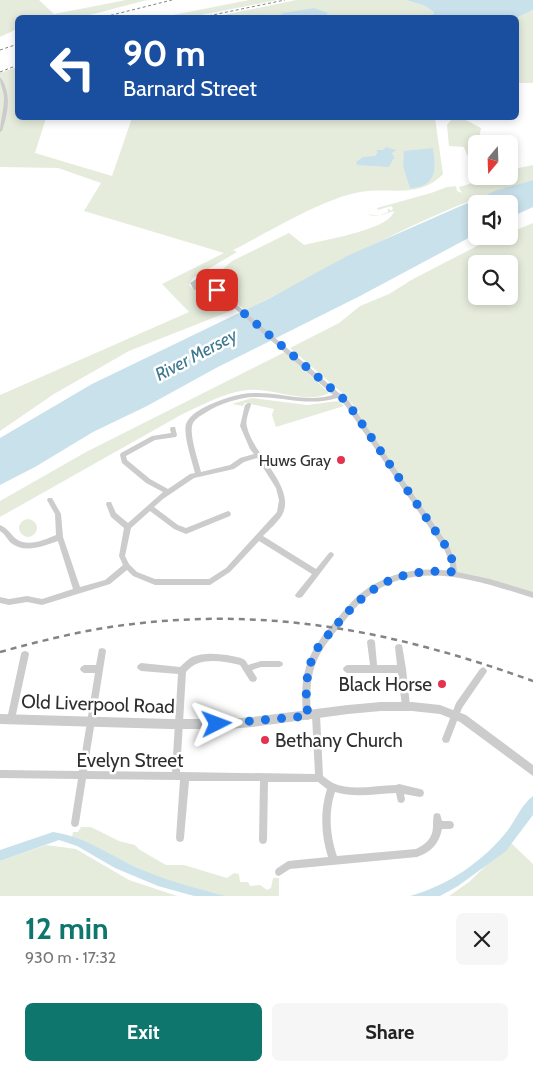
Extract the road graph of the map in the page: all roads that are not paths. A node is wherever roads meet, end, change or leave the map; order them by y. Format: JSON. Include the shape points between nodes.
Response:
{"nodes":[{"id":1,"x":0,"y":80,"type":"edge"},
{"id":2,"x":0,"y":131,"type":"edge"},
{"id":3,"x":214,"y":283,"type":"junction"},
{"id":4,"x":205,"y":290,"type":"junction"},
{"id":5,"x":219,"y":292,"type":"junction"},
{"id":6,"x":339,"y":394,"type":"junction"},
{"id":7,"x":238,"y":408,"type":"dead end"},
{"id":8,"x":173,"y":432,"type":"dead end"},
{"id":9,"x":258,"y":455,"type":"junction"},
{"id":10,"x":198,"y":474,"type":"junction"},
{"id":11,"x":168,"y":492,"type":"junction"},
{"id":12,"x":50,"y":500,"type":"dead end"},
{"id":13,"x":109,"y":504,"type":"dead end"},
{"id":14,"x":150,"y":508,"type":"junction"},
{"id":15,"x":228,"y":514,"type":"dead end"},
{"id":16,"x":128,"y":527,"type":"junction"},
{"id":17,"x":0,"y":528,"type":"edge"},
{"id":18,"x":60,"y":537,"type":"junction"},
{"id":19,"x":258,"y":537,"type":"junction"},
{"id":20,"x":331,"y":555,"type":"dead end"},
{"id":21,"x":127,"y":566,"type":"junction"},
{"id":22,"x":454,"y":572,"type":"junction"},
{"id":23,"x":316,"y":573,"type":"junction"},
{"id":24,"x":77,"y":590,"type":"junction"},
{"id":25,"x":533,"y":594,"type":"edge"},
{"id":26,"x":299,"y":595,"type":"dead end"},
{"id":27,"x":0,"y":600,"type":"edge"},
{"id":28,"x":372,"y":642,"type":"dead end"},
{"id":29,"x":399,"y":648,"type":"dead end"},
{"id":30,"x":102,"y":652,"type":"dead end"},
{"id":31,"x":24,"y":654,"type":"dead end"},
{"id":32,"x":279,"y":664,"type":"dead end"},
{"id":33,"x":141,"y":667,"type":"dead end"},
{"id":34,"x":249,"y":668,"type":"junction"},
{"id":35,"x":84,"y":669,"type":"dead end"},
{"id":36,"x":98,"y":669,"type":"junction"},
{"id":37,"x":347,"y":669,"type":"dead end"},
{"id":38,"x":374,"y":669,"type":"junction"},
{"id":39,"x":402,"y":669,"type":"junction"},
{"id":40,"x":182,"y":671,"type":"junction"},
{"id":41,"x":483,"y":671,"type":"dead end"},
{"id":42,"x":253,"y":678,"type":"dead end"},
{"id":43,"x":406,"y":706,"type":"junction"},
{"id":44,"x":456,"y":714,"type":"junction"},
{"id":45,"x":312,"y":715,"type":"junction"},
{"id":46,"x":0,"y":719,"type":"edge"},
{"id":47,"x":11,"y":719,"type":"junction"},
{"id":48,"x":91,"y":721,"type":"junction"},
{"id":49,"x":179,"y":724,"type":"junction"},
{"id":50,"x":446,"y":738,"type":"dead end"},
{"id":51,"x":533,"y":771,"type":"edge"},
{"id":52,"x":0,"y":774,"type":"edge"},
{"id":53,"x":82,"y":776,"type":"junction"},
{"id":54,"x":181,"y":776,"type":"junction"},
{"id":55,"x":319,"y":778,"type":"junction"},
{"id":56,"x":264,"y":779,"type":"junction"},
{"id":57,"x":332,"y":787,"type":"junction"},
{"id":58,"x":399,"y":788,"type":"junction"},
{"id":59,"x":420,"y":793,"type":"dead end"},
{"id":60,"x":401,"y":799,"type":"dead end"},
{"id":61,"x":74,"y":824,"type":"dead end"},
{"id":62,"x":450,"y":825,"type":"dead end"},
{"id":63,"x":180,"y":838,"type":"dead end"},
{"id":64,"x":263,"y":840,"type":"dead end"},
{"id":65,"x":334,"y":861,"type":"junction"},
{"id":66,"x":279,"y":872,"type":"dead end"}],
"edges":[{"from":1,"to":2,"type":"street","via":[[6,97]]},
{"from":3,"to":4,"type":"street"},
{"from":3,"to":4,"type":"street","via":[[207,278],[196,280],[194,287]]},
{"from":3,"to":5,"type":"street"},
{"from":4,"to":5,"type":"street"},
{"from":5,"to":6,"type":"street"},
{"from":6,"to":10,"type":"street","via":[[314,401],[248,395],[196,414],[189,430]]},
{"from":6,"to":22,"type":"street","via":[[447,548]]},
{"from":7,"to":9,"type":"street","via":[[247,407],[243,426]]},
{"from":8,"to":11,"type":"street","via":[[154,438],[124,455],[124,461],[148,481]]},
{"from":9,"to":10,"type":"street","via":[[242,460],[232,468]]},
{"from":9,"to":19,"type":"street","via":[[279,488],[282,500],[280,513]]},
{"from":10,"to":11,"type":"street"},
{"from":11,"to":14,"type":"street"},
{"from":12,"to":18,"type":"street","via":[[58,514]]},
{"from":13,"to":16,"type":"street","via":[[113,515]]},
{"from":14,"to":15,"type":"street","via":[[186,531]]},
{"from":14,"to":16,"type":"street"},
{"from":16,"to":21,"type":"street","via":[[122,556]]},
{"from":17,"to":18,"type":"street","via":[[22,546]]},
{"from":18,"to":24,"type":"street"},
{"from":19,"to":21,"type":"street","via":[[228,570],[210,582],[155,582],[135,574]]},
{"from":19,"to":23,"type":"street"},
{"from":20,"to":23,"type":"street"},
{"from":21,"to":24,"type":"street","via":[[107,582]]},
{"from":22,"to":25,"type":"street"},
{"from":22,"to":45,"type":"street","via":[[419,572],[389,580],[364,594],[316,650],[308,668],[305,689]]},
{"from":23,"to":26,"type":"street"},
{"from":24,"to":27,"type":"street","via":[[42,602]]},
{"from":28,"to":38,"type":"street"},
{"from":29,"to":39,"type":"street"},
{"from":30,"to":36,"type":"street"},
{"from":31,"to":47,"type":"street","via":[[26,665]]},
{"from":32,"to":34,"type":"street"},
{"from":33,"to":40,"type":"street"},
{"from":34,"to":40,"type":"street","via":[[242,662],[228,659],[197,658],[186,664]]},
{"from":34,"to":42,"type":"street"},
{"from":35,"to":36,"type":"street"},
{"from":36,"to":48,"type":"street"},
{"from":37,"to":38,"type":"street"},
{"from":38,"to":39,"type":"street"},
{"from":39,"to":43,"type":"street"},
{"from":40,"to":49,"type":"street"},
{"from":41,"to":44,"type":"street"},
{"from":43,"to":44,"type":"street","name":"Old Liverpool Road"},
{"from":43,"to":45,"type":"street","name":"Old Liverpool Road"},
{"from":44,"to":50,"type":"street"},
{"from":44,"to":51,"type":"street","name":"Old Liverpool Road"},
{"from":45,"to":49,"type":"street","name":"Old Liverpool Road","via":[[228,724]]},
{"from":45,"to":55,"type":"street"},
{"from":46,"to":47,"type":"street","name":"Old Liverpool Road"},
{"from":47,"to":48,"type":"street","name":"Old Liverpool Road"},
{"from":48,"to":49,"type":"street","name":"Old Liverpool Road"},
{"from":48,"to":53,"type":"street"},
{"from":49,"to":54,"type":"street"},
{"from":52,"to":53,"type":"street","name":"Evelyn Street"},
{"from":53,"to":54,"type":"street","name":"Evelyn Street"},
{"from":53,"to":61,"type":"street"},
{"from":54,"to":56,"type":"street","name":"Evelyn Street"},
{"from":54,"to":63,"type":"street"},
{"from":55,"to":56,"type":"street","name":"Evelyn Street"},
{"from":55,"to":57,"type":"street"},
{"from":56,"to":64,"type":"street"},
{"from":57,"to":58,"type":"street","via":[[355,791]]},
{"from":57,"to":65,"type":"street","via":[[327,802],[328,841]]},
{"from":58,"to":59,"type":"street"},
{"from":58,"to":60,"type":"street"},
{"from":62,"to":65,"type":"street","via":[[437,821],[433,843],[417,853]]},
{"from":65,"to":66,"type":"street","via":[[288,865]]}]}
